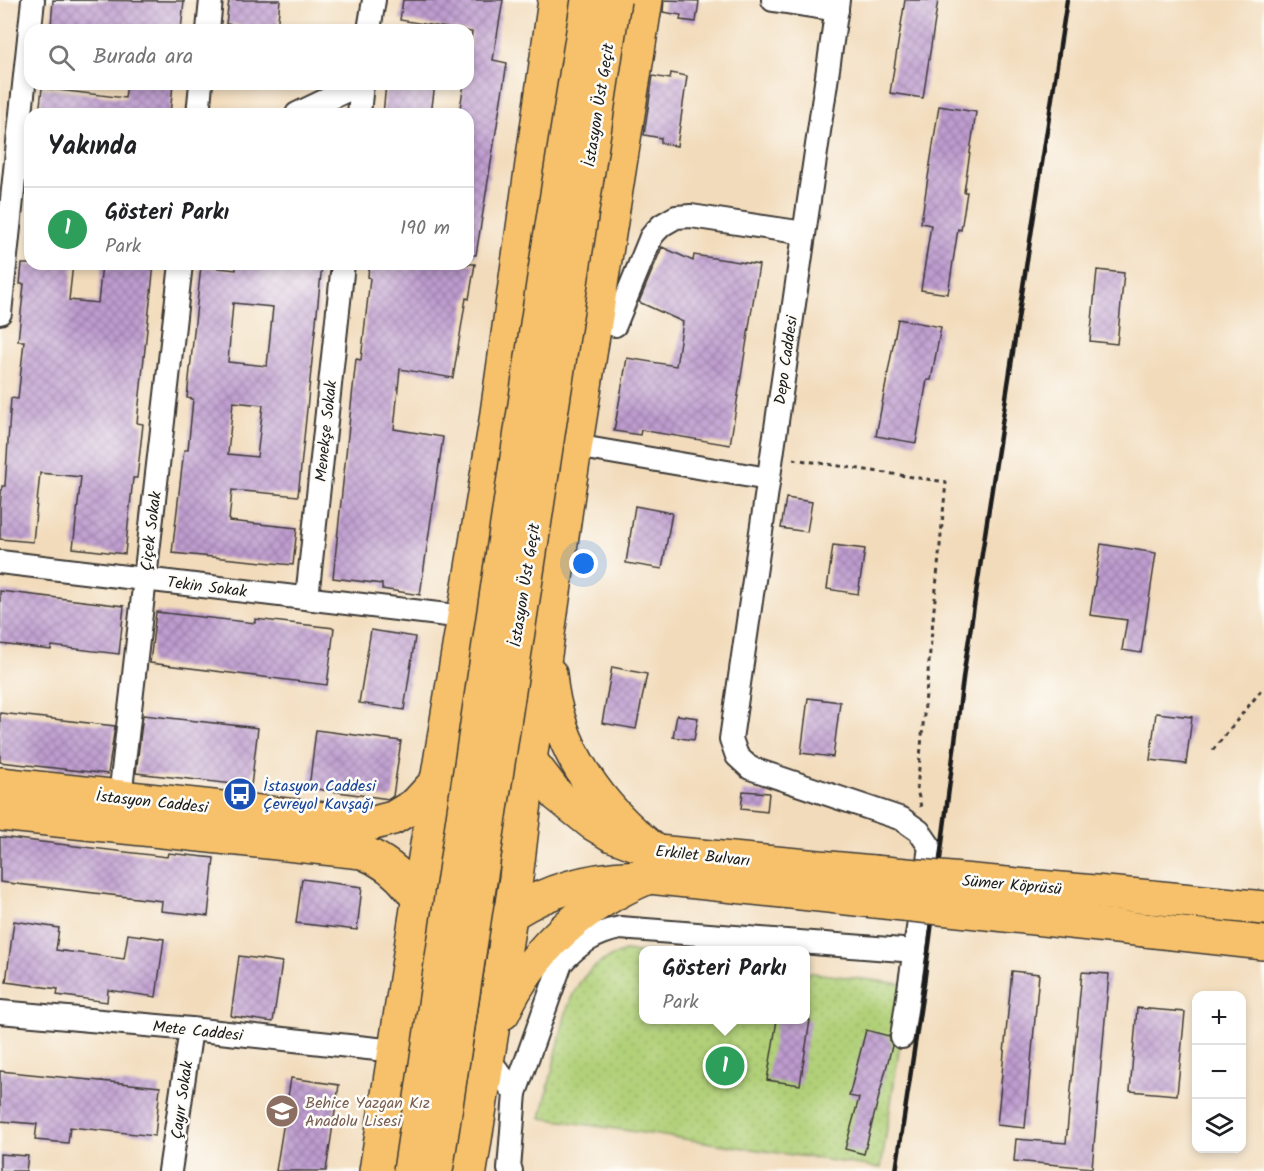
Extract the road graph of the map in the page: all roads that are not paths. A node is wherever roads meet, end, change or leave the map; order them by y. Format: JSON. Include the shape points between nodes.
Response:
{"nodes":[{"id":1,"x":33,"y":0,"type":"edge"},
{"id":2,"x":211,"y":0,"type":"edge"},
{"id":3,"x":374,"y":0,"type":"edge"},
{"id":4,"x":555,"y":0,"type":"edge"},
{"id":5,"x":588,"y":0,"type":"edge"},
{"id":6,"x":614,"y":0,"type":"edge"},
{"id":7,"x":646,"y":0,"type":"edge"},
{"id":8,"x":773,"y":0,"type":"edge"},
{"id":9,"x":837,"y":5,"type":"edge"},
{"id":10,"x":30,"y":24,"type":"edge"},
{"id":11,"x":209,"y":24,"type":"edge"},
{"id":12,"x":370,"y":24,"type":"edge"},
{"id":13,"x":24,"y":72,"type":"edge"},
{"id":14,"x":200,"y":90,"type":"edge"},
{"id":15,"x":348,"y":90,"type":"edge"},
{"id":16,"x":360,"y":90,"type":"edge"},
{"id":17,"x":199,"y":108,"type":"edge"},
{"id":18,"x":310,"y":108,"type":"edge"},
{"id":19,"x":359,"y":108,"type":"edge"},
{"id":20,"x":24,"y":224,"type":"edge"},
{"id":21,"x":4,"y":231,"type":"edge"},
{"id":22,"x":804,"y":233,"type":"junction"},
{"id":23,"x":180,"y":270,"type":"edge"},
{"id":24,"x":342,"y":270,"type":"edge"},
{"id":25,"x":0,"y":313,"type":"edge"},
{"id":26,"x":615,"y":326,"type":"dead end"},
{"id":27,"x":575,"y":446,"type":"junction"},
{"id":28,"x":768,"y":478,"type":"junction"},
{"id":29,"x":0,"y":562,"type":"edge"},
{"id":30,"x":145,"y":578,"type":"junction"},
{"id":31,"x":307,"y":598,"type":"junction"},
{"id":32,"x":464,"y":617,"type":"junction"},
{"id":33,"x":549,"y":627,"type":"junction"},
{"id":34,"x":530,"y":760,"type":"junction"},
{"id":35,"x":437,"y":781,"type":"junction"},
{"id":36,"x":0,"y":784,"type":"edge"},
{"id":37,"x":120,"y":797,"type":"junction"},
{"id":38,"x":0,"y":814,"type":"edge"},
{"id":39,"x":653,"y":864,"type":"junction"},
{"id":40,"x":874,"y":886,"type":"junction"},
{"id":41,"x":418,"y":900,"type":"junction"},
{"id":42,"x":1264,"y":908,"type":"edge"},
{"id":43,"x":510,"y":914,"type":"junction"},
{"id":44,"x":1264,"y":943,"type":"edge"},
{"id":45,"x":915,"y":951,"type":"junction"},
{"id":46,"x":0,"y":1012,"type":"edge"},
{"id":47,"x":191,"y":1029,"type":"junction"},
{"id":48,"x":902,"y":1036,"type":"dead end"},
{"id":49,"x":395,"y":1051,"type":"junction"},
{"id":50,"x":488,"y":1057,"type":"junction"},
{"id":51,"x":515,"y":1093,"type":"junction"},
{"id":52,"x":170,"y":1171,"type":"edge"},
{"id":53,"x":376,"y":1171,"type":"edge"},
{"id":54,"x":410,"y":1171,"type":"edge"},
{"id":55,"x":436,"y":1171,"type":"edge"},
{"id":56,"x":470,"y":1171,"type":"edge"},
{"id":57,"x":512,"y":1171,"type":"edge"}],
"edges":[{"from":1,"to":10,"type":"street"},
{"from":2,"to":11,"type":"street"},
{"from":3,"to":12,"type":"street"},
{"from":4,"to":32,"type":"main road","via":[[512,315]]},
{"from":5,"to":54,"type":"main road","name":"İstasyon Üst Geçit","bridge":true},
{"from":6,"to":55,"type":"main road","name":"İstasyon Üst Geçit","bridge":true},
{"from":7,"to":27,"type":"main road"},
{"from":8,"to":9,"type":"street"},
{"from":9,"to":22,"type":"street","name":"Depo Caddesi"},
{"from":13,"to":21,"type":"street"},
{"from":14,"to":17,"type":"street"},
{"from":15,"to":18,"type":"street"},
{"from":16,"to":19,"type":"street"},
{"from":20,"to":21,"type":"street"},
{"from":21,"to":25,"type":"street"},
{"from":22,"to":26,"type":"street","via":[[691,216],[669,221],[651,237]]},
{"from":22,"to":28,"type":"street","name":"Depo Caddesi"},
{"from":23,"to":30,"type":"street","name":"Çiçek Sokak"},
{"from":24,"to":31,"type":"street","name":"Menekşe Sokak"},
{"from":27,"to":28,"type":"street"},
{"from":27,"to":33,"type":"main road"},
{"from":28,"to":45,"type":"street","name":"Depo Caddesi","via":[[732,719],[733,748],[750,768],[902,819],[919,831],[930,847]]},
{"from":29,"to":30,"type":"street","name":"Tekin Sokak"},
{"from":30,"to":31,"type":"street","name":"Tekin Sokak"},
{"from":30,"to":37,"type":"street","name":"Çiçek Sokak"},
{"from":31,"to":32,"type":"street","name":"Tekin Sokak"},
{"from":32,"to":35,"type":"main road"},
{"from":33,"to":34,"type":"main road"},
{"from":33,"to":39,"type":"main road","via":[[550,679],[573,754],[590,784]]},
{"from":34,"to":35,"type":"main road","name":"İstasyon Caddesi","via":[[497,751],[475,754],[454,764]]},
{"from":34,"to":39,"type":"main road","name":"Erkilet Bulvarı","via":[[558,795]]},
{"from":34,"to":43,"type":"main road"},
{"from":35,"to":37,"type":"main road","name":"İstasyon Caddesi","via":[[404,812],[370,824]]},
{"from":35,"to":41,"type":"main road"},
{"from":36,"to":37,"type":"main road","name":"İstasyon Caddesi"},
{"from":38,"to":41,"type":"main road","name":"İstasyon Caddesi","via":[[362,852],[391,868]]},
{"from":39,"to":40,"type":"main road","name":"Erkilet Bulvarı"},
{"from":39,"to":43,"type":"main road","name":"Erkilet Bulvarı","via":[[566,888]]},
{"from":39,"to":50,"type":"main road","via":[[579,915],[543,951],[514,990]]},
{"from":40,"to":42,"type":"main road","name":"Sümer Köprüsü","bridge":true,"via":[[1151,897]]},
{"from":40,"to":44,"type":"main road","name":"Sümer Köprüsü","bridge":true,"via":[[1145,930]]},
{"from":41,"to":43,"type":"main road","name":"İstasyon Caddesi","via":[[436,919],[460,929],[492,925]]},
{"from":41,"to":49,"type":"main road"},
{"from":43,"to":50,"type":"main road"},
{"from":45,"to":48,"type":"street"},
{"from":45,"to":51,"type":"street","via":[[620,928],[596,934],[561,963]]},
{"from":46,"to":47,"type":"street","name":"Mete Caddesi"},
{"from":47,"to":49,"type":"street","name":"Mete Caddesi"},
{"from":47,"to":52,"type":"street","name":"Çayır Sokak"},
{"from":49,"to":53,"type":"main road"},
{"from":50,"to":51,"type":"street"},
{"from":50,"to":56,"type":"main road"},
{"from":51,"to":57,"type":"street","via":[[509,1169]]}]}
